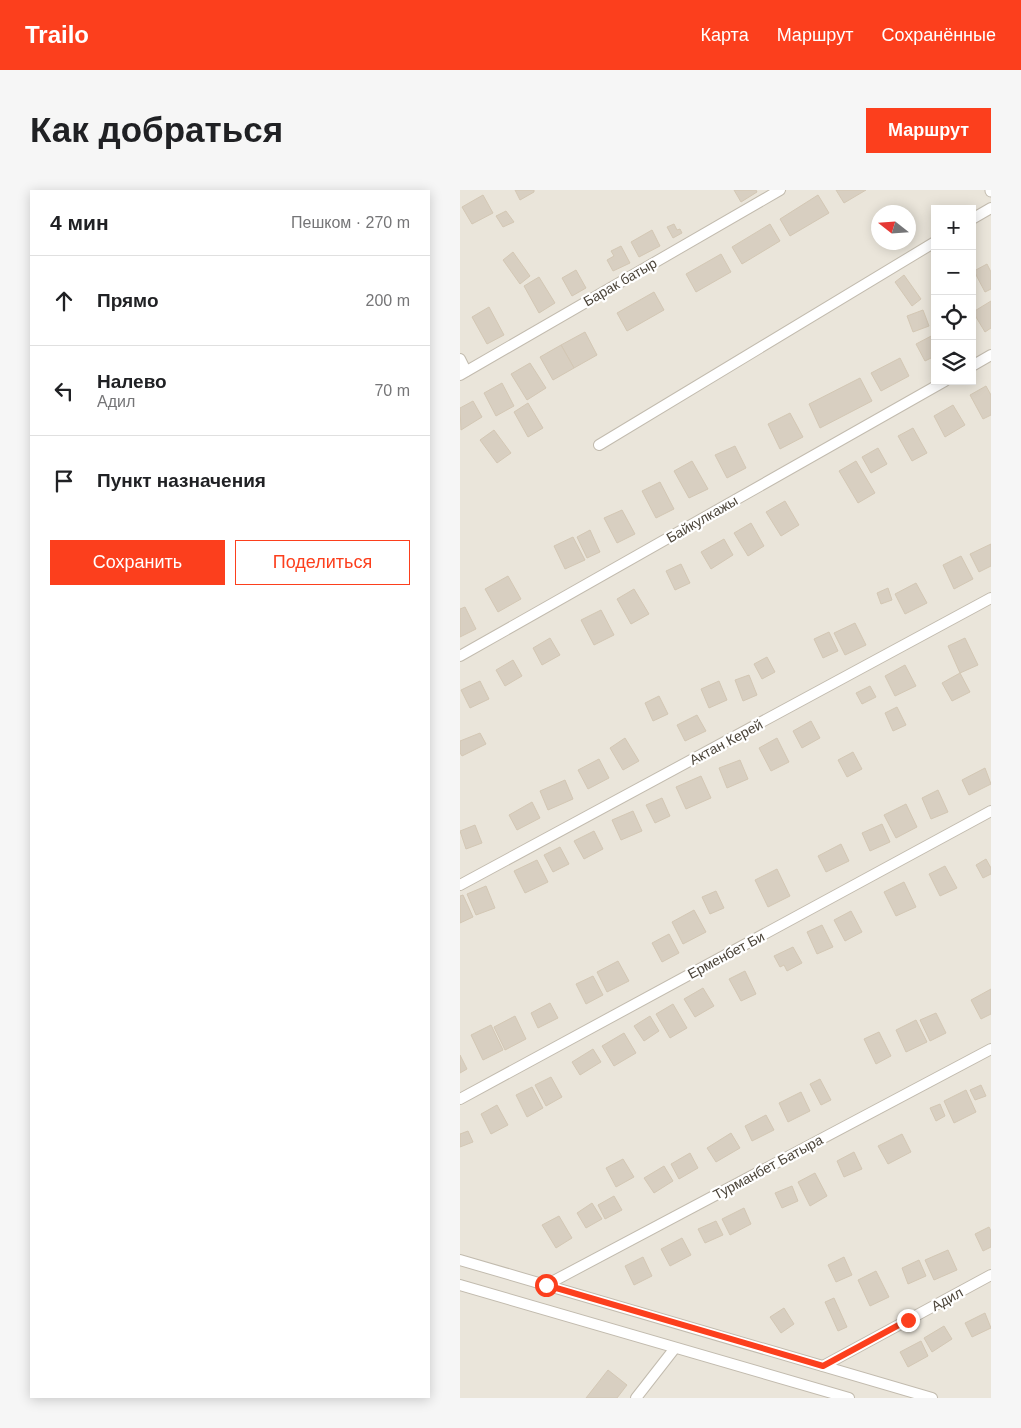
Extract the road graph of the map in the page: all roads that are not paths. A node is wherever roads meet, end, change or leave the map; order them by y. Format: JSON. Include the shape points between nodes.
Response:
{"nodes":[{"id":1,"x":780,"y":190,"type":"edge"},
{"id":2,"x":991,"y":208,"type":"edge"},
{"id":3,"x":976,"y":217,"type":"edge"},
{"id":4,"x":931,"y":244,"type":"edge"},
{"id":5,"x":991,"y":355,"type":"edge"},
{"id":6,"x":460,"y":359,"type":"edge"},
{"id":7,"x":976,"y":364,"type":"edge"},
{"id":8,"x":463,"y":373,"type":"edge"},
{"id":9,"x":938,"y":385,"type":"edge"},
{"id":10,"x":599,"y":445,"type":"dead end"},
{"id":11,"x":991,"y":598,"type":"edge"},
{"id":12,"x":460,"y":656,"type":"edge"},
{"id":13,"x":991,"y":811,"type":"edge"},
{"id":14,"x":460,"y":885,"type":"edge"},
{"id":15,"x":991,"y":1049,"type":"edge"},
{"id":16,"x":460,"y":1099,"type":"edge"},
{"id":17,"x":460,"y":1260,"type":"edge"},
{"id":18,"x":991,"y":1275,"type":"edge"},
{"id":19,"x":460,"y":1285,"type":"edge"},
{"id":20,"x":546,"y":1285,"type":"junction"},
{"id":21,"x":674,"y":1348,"type":"junction"},
{"id":22,"x":823,"y":1366,"type":"junction"},
{"id":23,"x":636,"y":1398,"type":"edge"},
{"id":24,"x":848,"y":1398,"type":"edge"},
{"id":25,"x":932,"y":1398,"type":"edge"}],
"edges":[{"from":1,"to":8,"type":"street","name":"Барак батыр"},
{"from":2,"to":3,"type":"street"},
{"from":4,"to":10,"type":"street"},
{"from":5,"to":7,"type":"street"},
{"from":6,"to":8,"type":"street"},
{"from":9,"to":12,"type":"street","name":"Байкулкажы"},
{"from":11,"to":14,"type":"street","name":"Актан Керей"},
{"from":13,"to":16,"type":"street","name":"Ерменбет Би"},
{"from":15,"to":20,"type":"street","name":"Турманбет Батыра"},
{"from":17,"to":20,"type":"street"},
{"from":18,"to":22,"type":"street","name":"Адил"},
{"from":19,"to":21,"type":"street"},
{"from":20,"to":22,"type":"street"},
{"from":21,"to":23,"type":"street"},
{"from":21,"to":24,"type":"street"},
{"from":22,"to":25,"type":"street"}]}
